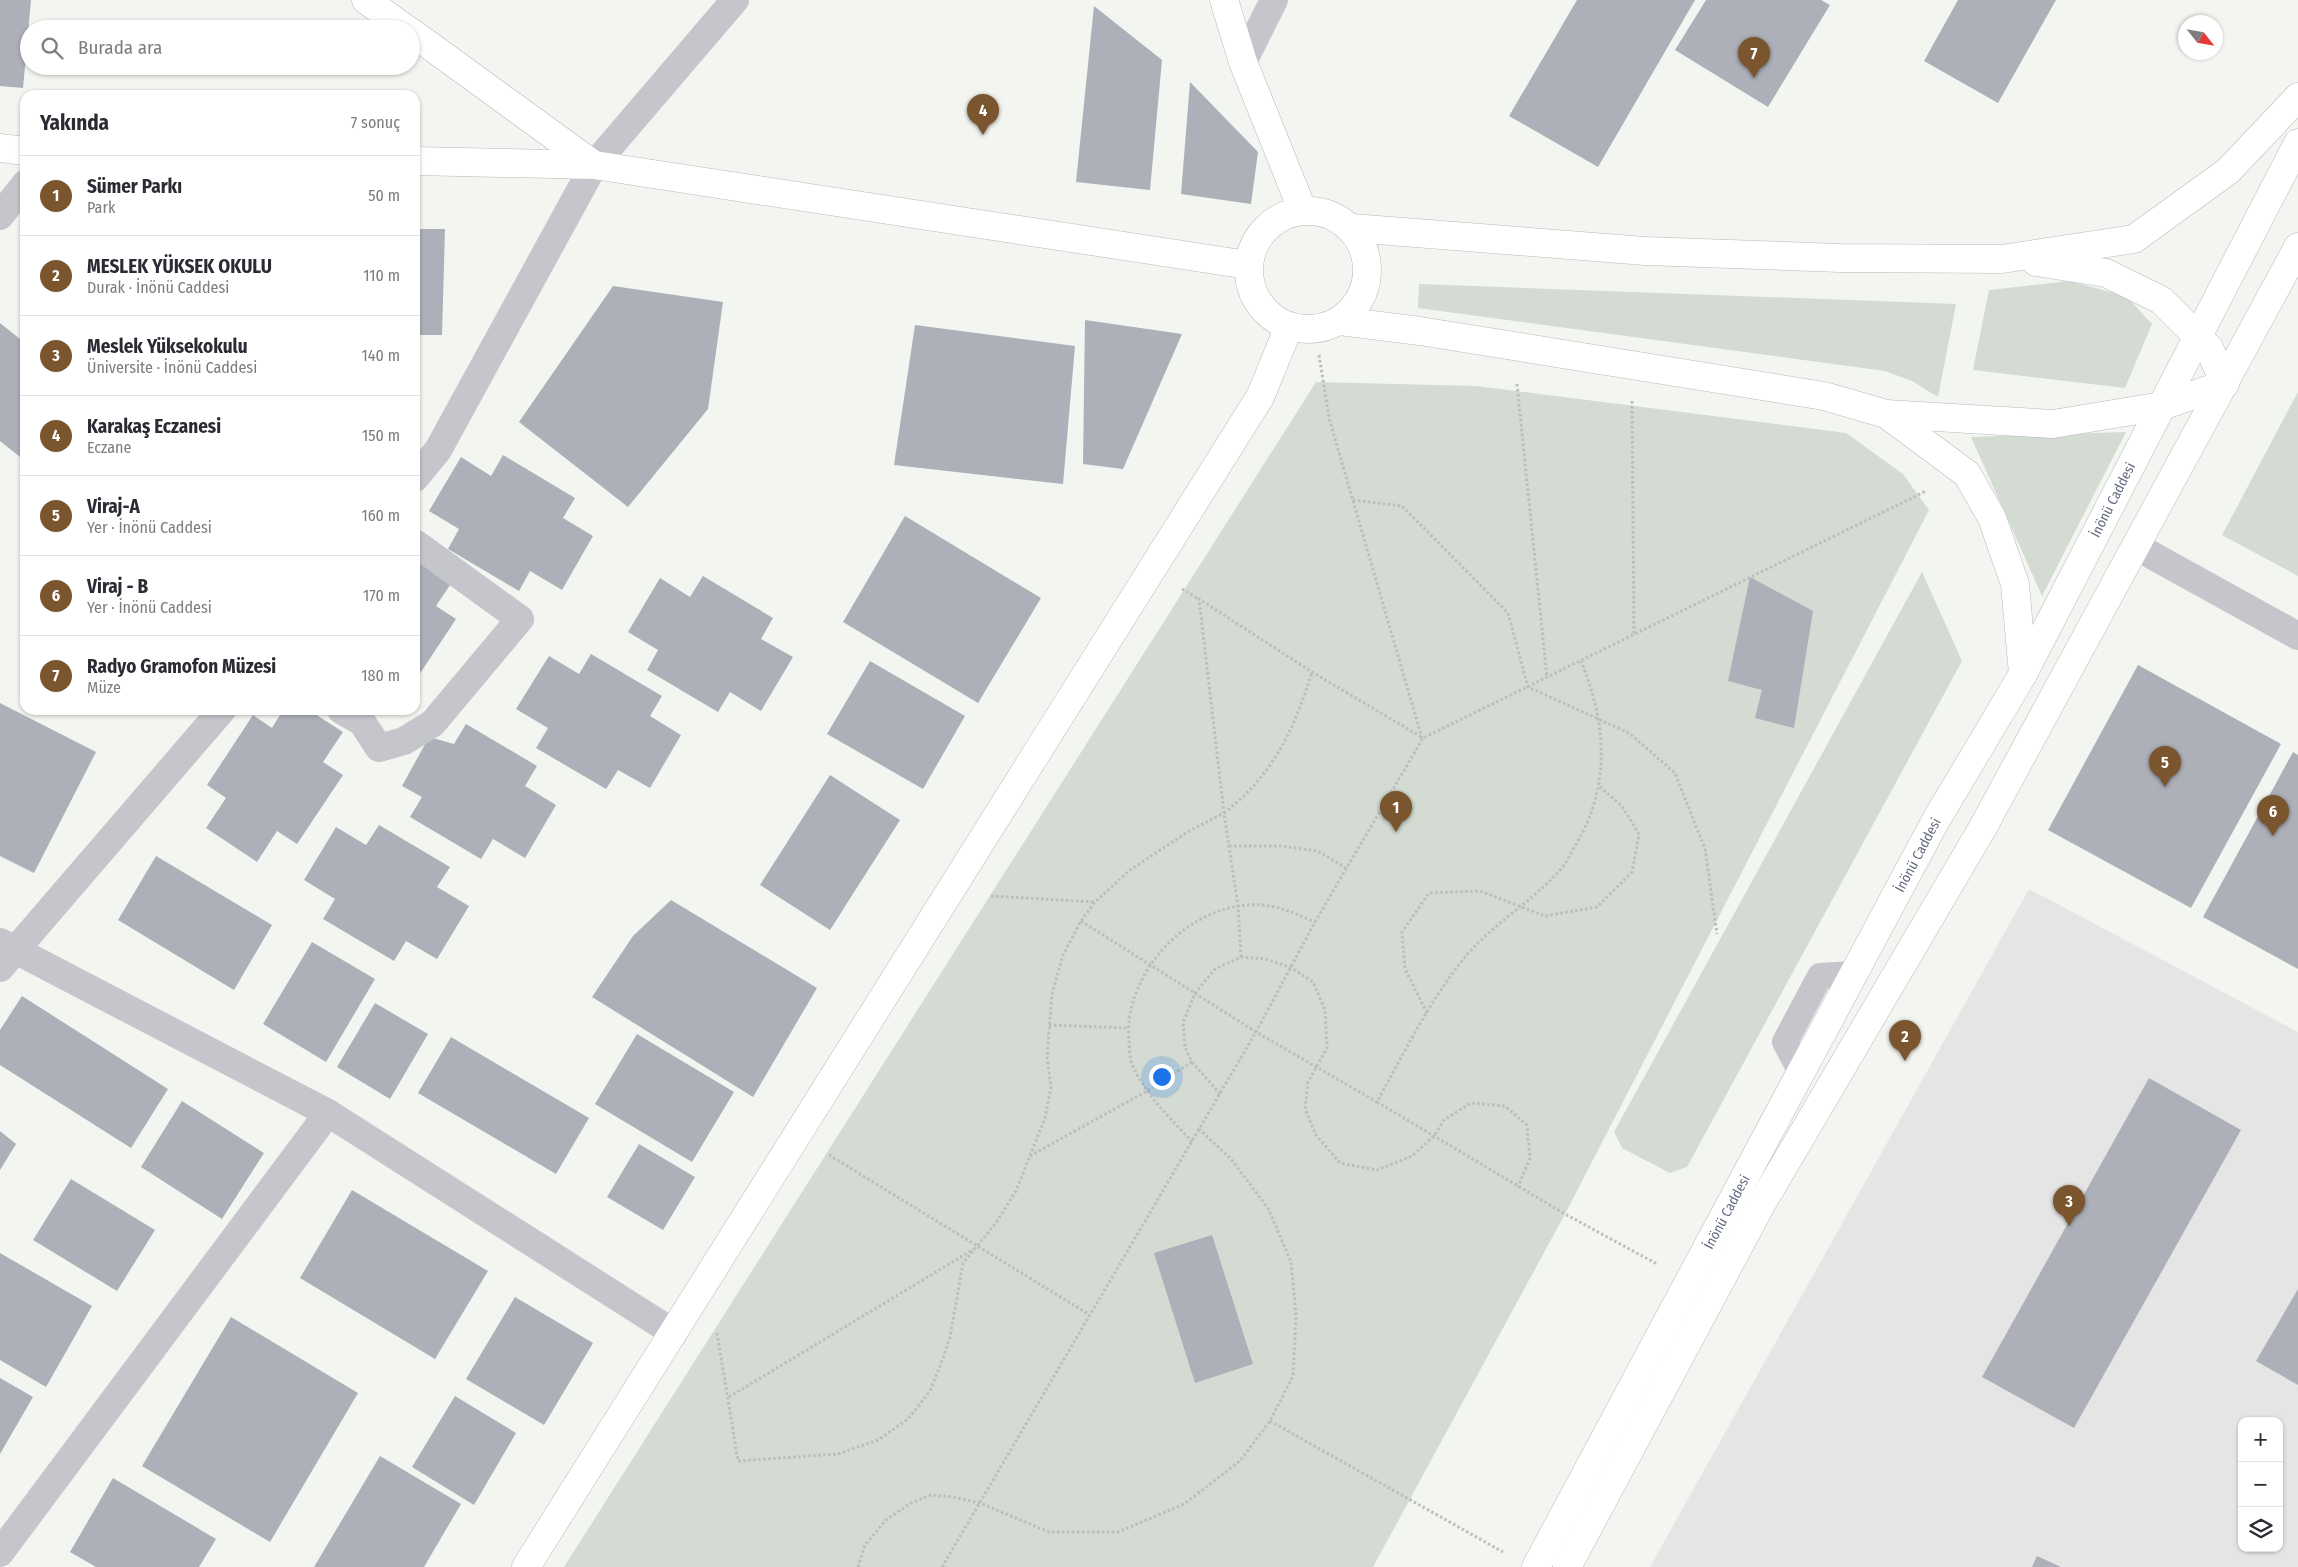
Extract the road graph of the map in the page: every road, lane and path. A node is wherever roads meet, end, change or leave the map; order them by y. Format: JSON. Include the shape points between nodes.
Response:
{"nodes":[{"id":1,"x":366,"y":0,"type":"edge"},
{"id":2,"x":735,"y":0,"type":"edge"},
{"id":3,"x":1224,"y":0,"type":"edge"},
{"id":4,"x":1274,"y":0,"type":"edge"},
{"id":5,"x":394,"y":20,"type":"edge"},
{"id":6,"x":420,"y":39,"type":"edge"},
{"id":7,"x":1243,"y":62,"type":"junction"},
{"id":8,"x":2298,"y":97,"type":"edge"},
{"id":9,"x":2298,"y":143,"type":"edge"},
{"id":10,"x":0,"y":148,"type":"edge"},
{"id":11,"x":20,"y":150,"type":"edge"},
{"id":12,"x":420,"y":161,"type":"edge"},
{"id":13,"x":594,"y":165,"type":"junction"},
{"id":14,"x":20,"y":190,"type":"edge"},
{"id":15,"x":1302,"y":210,"type":"junction"},
{"id":16,"x":0,"y":216,"type":"edge"},
{"id":17,"x":1352,"y":228,"type":"junction"},
{"id":18,"x":2298,"y":247,"type":"edge"},
{"id":19,"x":2007,"y":258,"type":"junction"},
{"id":20,"x":1248,"y":265,"type":"junction"},
{"id":21,"x":1315,"y":326,"type":"junction"},
{"id":22,"x":2198,"y":337,"type":"junction"},
{"id":23,"x":1513,"y":346,"type":"junction"},
{"id":24,"x":1632,"y":366,"type":"junction"},
{"id":25,"x":2225,"y":384,"type":"junction"},
{"id":26,"x":2162,"y":406,"type":"junction"},
{"id":27,"x":1886,"y":414,"type":"junction"},
{"id":28,"x":420,"y":472,"type":"edge"},
{"id":29,"x":1918,"y":495,"type":"dead end"},
{"id":30,"x":1353,"y":500,"type":"junction"},
{"id":31,"x":420,"y":547,"type":"edge"},
{"id":32,"x":2137,"y":547,"type":"junction"},
{"id":33,"x":1634,"y":635,"type":"junction"},
{"id":34,"x":2298,"y":636,"type":"edge"},
{"id":35,"x":1581,"y":661,"type":"junction"},
{"id":36,"x":1312,"y":672,"type":"junction"},
{"id":37,"x":2023,"y":674,"type":"junction"},
{"id":38,"x":1547,"y":678,"type":"junction"},
{"id":39,"x":1528,"y":687,"type":"junction"},
{"id":40,"x":218,"y":715,"type":"edge"},
{"id":41,"x":350,"y":715,"type":"edge"},
{"id":42,"x":1598,"y":718,"type":"junction"},
{"id":43,"x":1423,"y":738,"type":"junction"},
{"id":44,"x":1599,"y":786,"type":"junction"},
{"id":45,"x":1224,"y":813,"type":"junction"},
{"id":46,"x":1229,"y":846,"type":"junction"},
{"id":47,"x":1346,"y":868,"type":"junction"},
{"id":48,"x":949,"y":894,"type":"junction"},
{"id":49,"x":1095,"y":902,"type":"junction"},
{"id":50,"x":1238,"y":906,"type":"junction"},
{"id":51,"x":1520,"y":907,"type":"junction"},
{"id":52,"x":1081,"y":921,"type":"junction"},
{"id":53,"x":1315,"y":922,"type":"junction"},
{"id":54,"x":1718,"y":934,"type":"dead end"},
{"id":55,"x":5,"y":954,"type":"edge"},
{"id":56,"x":1241,"y":957,"type":"junction"},
{"id":57,"x":1150,"y":964,"type":"junction"},
{"id":58,"x":1290,"y":967,"type":"junction"},
{"id":59,"x":1196,"y":993,"type":"junction"},
{"id":60,"x":1427,"y":1014,"type":"junction"},
{"id":61,"x":1049,"y":1025,"type":"junction"},
{"id":62,"x":1128,"y":1028,"type":"junction"},
{"id":63,"x":1256,"y":1032,"type":"junction"},
{"id":64,"x":1192,"y":1062,"type":"junction"},
{"id":65,"x":1316,"y":1066,"type":"junction"},
{"id":66,"x":1147,"y":1091,"type":"junction"},
{"id":67,"x":1220,"y":1094,"type":"junction"},
{"id":68,"x":1377,"y":1102,"type":"junction"},
{"id":69,"x":328,"y":1113,"type":"junction"},
{"id":70,"x":1200,"y":1129,"type":"junction"},
{"id":71,"x":1434,"y":1136,"type":"junction"},
{"id":72,"x":1192,"y":1142,"type":"junction"},
{"id":73,"x":826,"y":1154,"type":"dead end"},
{"id":74,"x":1030,"y":1156,"type":"junction"},
{"id":75,"x":1518,"y":1186,"type":"junction"},
{"id":76,"x":977,"y":1247,"type":"junction"},
{"id":77,"x":1632,"y":1252,"type":"dead end"},
{"id":78,"x":1090,"y":1315,"type":"junction"},
{"id":79,"x":674,"y":1334,"type":"junction"},
{"id":80,"x":718,"y":1334,"type":"dead end"},
{"id":81,"x":729,"y":1397,"type":"junction"},
{"id":82,"x":1270,"y":1421,"type":"junction"},
{"id":83,"x":980,"y":1503,"type":"junction"},
{"id":84,"x":0,"y":1553,"type":"edge"},
{"id":85,"x":1505,"y":1553,"type":"dead end"},
{"id":86,"x":526,"y":1567,"type":"edge"},
{"id":87,"x":858,"y":1567,"type":"edge"},
{"id":88,"x":942,"y":1567,"type":"edge"},
{"id":89,"x":1536,"y":1567,"type":"edge"},
{"id":90,"x":1567,"y":1567,"type":"edge"}],
"edges":[{"from":1,"to":5,"type":"main road"},
{"from":2,"to":13,"type":"street"},
{"from":3,"to":7,"type":"main road"},
{"from":4,"to":7,"type":"street"},
{"from":6,"to":13,"type":"main road"},
{"from":7,"to":15,"type":"main road"},
{"from":8,"to":19,"type":"main road","via":[[2228,171],[2134,240]]},
{"from":9,"to":22,"type":"main road","name":"İnönü Caddesi"},
{"from":10,"to":11,"type":"main road"},
{"from":12,"to":13,"type":"main road"},
{"from":13,"to":20,"type":"main road"},
{"from":13,"to":28,"type":"street","via":[[438,450]]},
{"from":14,"to":16,"type":"street"},
{"from":15,"to":17,"type":"main road","via":[[1329,213]]},
{"from":15,"to":20,"type":"main road","via":[[1276,219],[1256,239]]},
{"from":17,"to":19,"type":"main road","via":[[1645,251],[1840,258]]},
{"from":17,"to":21,"type":"main road","via":[[1366,251],[1368,278],[1359,304]]},
{"from":18,"to":25,"type":"main road","name":"İnönü Caddesi"},
{"from":19,"to":22,"type":"main road","via":[[2106,273],[2161,300]]},
{"from":20,"to":21,"type":"main road","via":[[1252,291],[1266,313]]},
{"from":21,"to":23,"type":"main road","via":[[1420,331]]},
{"from":21,"to":30,"type":"path","via":[[1329,418]]},
{"from":21,"to":48,"type":"main road","via":[[1260,396]]},
{"from":22,"to":25,"type":"main road","via":[[2209,348]]},
{"from":22,"to":26,"type":"main road","name":"İnönü Caddesi"},
{"from":23,"to":24,"type":"main road"},
{"from":23,"to":38,"type":"path"},
{"from":24,"to":27,"type":"main road","via":[[1824,396]]},
{"from":24,"to":33,"type":"path"},
{"from":25,"to":26,"type":"main road"},
{"from":25,"to":32,"type":"main road","name":"İnönü Caddesi"},
{"from":26,"to":27,"type":"main road","via":[[2054,424]]},
{"from":26,"to":37,"type":"main road","name":"İnönü Caddesi"},
{"from":27,"to":37,"type":"main road","via":[[1967,474],[1992,518],[2015,584]]},
{"from":29,"to":33,"type":"path"},
{"from":30,"to":39,"type":"path","via":[[1402,506],[1508,613]]},
{"from":30,"to":43,"type":"path"},
{"from":31,"to":41,"type":"street","via":[[520,619],[433,723],[404,741],[379,748],[362,722]]},
{"from":32,"to":34,"type":"street"},
{"from":32,"to":90,"type":"main road","name":"İnönü Caddesi","via":[[1982,829],[1762,1203]]},
{"from":33,"to":35,"type":"path"},
{"from":35,"to":38,"type":"path"},
{"from":35,"to":42,"type":"path","via":[[1594,692]]},
{"from":36,"to":43,"type":"path"},
{"from":36,"to":45,"type":"path","via":[[1299,712],[1267,772]]},
{"from":36,"to":45,"type":"path","via":[[1199,599]]},
{"from":37,"to":89,"type":"main road","name":"İnönü Caddesi","via":[[1936,820]]},
{"from":38,"to":39,"type":"path"},
{"from":39,"to":42,"type":"path"},
{"from":39,"to":43,"type":"path"},
{"from":40,"to":55,"type":"street"},
{"from":42,"to":44,"type":"path","via":[[1601,734]]},
{"from":42,"to":54,"type":"path","via":[[1629,733],[1674,773],[1705,849]]},
{"from":43,"to":47,"type":"path"},
{"from":44,"to":51,"type":"path","via":[[1584,831],[1562,868]]},
{"from":44,"to":51,"type":"path","via":[[1622,806],[1639,834],[1632,872],[1597,906],[1545,916]]},
{"from":45,"to":46,"type":"path"},
{"from":45,"to":49,"type":"path","via":[[1189,831],[1130,870]]},
{"from":46,"to":47,"type":"path","via":[[1282,846],[1318,851]]},
{"from":46,"to":50,"type":"path"},
{"from":47,"to":53,"type":"path"},
{"from":48,"to":49,"type":"path"},
{"from":48,"to":79,"type":"main road"},
{"from":49,"to":52,"type":"path"},
{"from":50,"to":53,"type":"path","via":[[1265,904],[1287,909]]},
{"from":50,"to":56,"type":"path"},
{"from":50,"to":57,"type":"path","via":[[1211,914],[1182,931]]},
{"from":51,"to":60,"type":"path","via":[[1486,935],[1461,962]]},
{"from":51,"to":60,"type":"path","via":[[1480,891],[1429,893],[1402,932],[1405,969]]},
{"from":52,"to":57,"type":"path"},
{"from":52,"to":61,"type":"path","via":[[1063,955],[1052,994]]},
{"from":53,"to":58,"type":"path"},
{"from":55,"to":69,"type":"street"},
{"from":56,"to":58,"type":"path","via":[[1265,959]]},
{"from":56,"to":59,"type":"path","via":[[1215,969]]},
{"from":57,"to":59,"type":"path"},
{"from":57,"to":62,"type":"path","via":[[1132,1002]]},
{"from":58,"to":63,"type":"path"},
{"from":58,"to":65,"type":"path","via":[[1312,982],[1325,1010],[1327,1048]]},
{"from":59,"to":63,"type":"path"},
{"from":59,"to":64,"type":"path","via":[[1182,1023],[1185,1047]]},
{"from":60,"to":68,"type":"path"},
{"from":61,"to":62,"type":"path"},
{"from":61,"to":74,"type":"path","via":[[1051,1087],[1045,1118]]},
{"from":62,"to":66,"type":"path","via":[[1131,1062]]},
{"from":63,"to":65,"type":"path"},
{"from":63,"to":67,"type":"path"},
{"from":64,"to":66,"type":"path"},
{"from":64,"to":67,"type":"path"},
{"from":65,"to":68,"type":"path"},
{"from":65,"to":71,"type":"path","via":[[1308,1082],[1305,1109],[1316,1135],[1340,1163],[1377,1170],[1412,1156]]},
{"from":66,"to":72,"type":"path"},
{"from":66,"to":74,"type":"path"},
{"from":67,"to":70,"type":"path"},
{"from":68,"to":71,"type":"path"},
{"from":69,"to":79,"type":"street"},
{"from":69,"to":84,"type":"street"},
{"from":70,"to":72,"type":"path"},
{"from":70,"to":82,"type":"path","via":[[1231,1159],[1268,1208],[1291,1262],[1296,1316],[1293,1376]]},
{"from":71,"to":75,"type":"path"},
{"from":71,"to":75,"type":"path","via":[[1444,1120],[1471,1103],[1505,1106],[1527,1125],[1530,1158]]},
{"from":72,"to":78,"type":"path"},
{"from":73,"to":76,"type":"path"},
{"from":74,"to":76,"type":"path","via":[[1016,1191]]},
{"from":75,"to":77,"type":"path"},
{"from":76,"to":78,"type":"path"},
{"from":76,"to":81,"type":"path"},
{"from":76,"to":81,"type":"path","via":[[963,1263],[950,1337],[930,1391],[908,1420],[878,1440],[838,1454],[738,1461]]},
{"from":78,"to":83,"type":"path"},
{"from":79,"to":86,"type":"main road"},
{"from":80,"to":81,"type":"path"},
{"from":82,"to":83,"type":"path","via":[[1240,1461],[1184,1504],[1118,1532],[1049,1532]]},
{"from":82,"to":85,"type":"path"},
{"from":83,"to":87,"type":"path","via":[[954,1496],[931,1495],[911,1503],[886,1520],[865,1545]]},
{"from":83,"to":88,"type":"path"}]}
